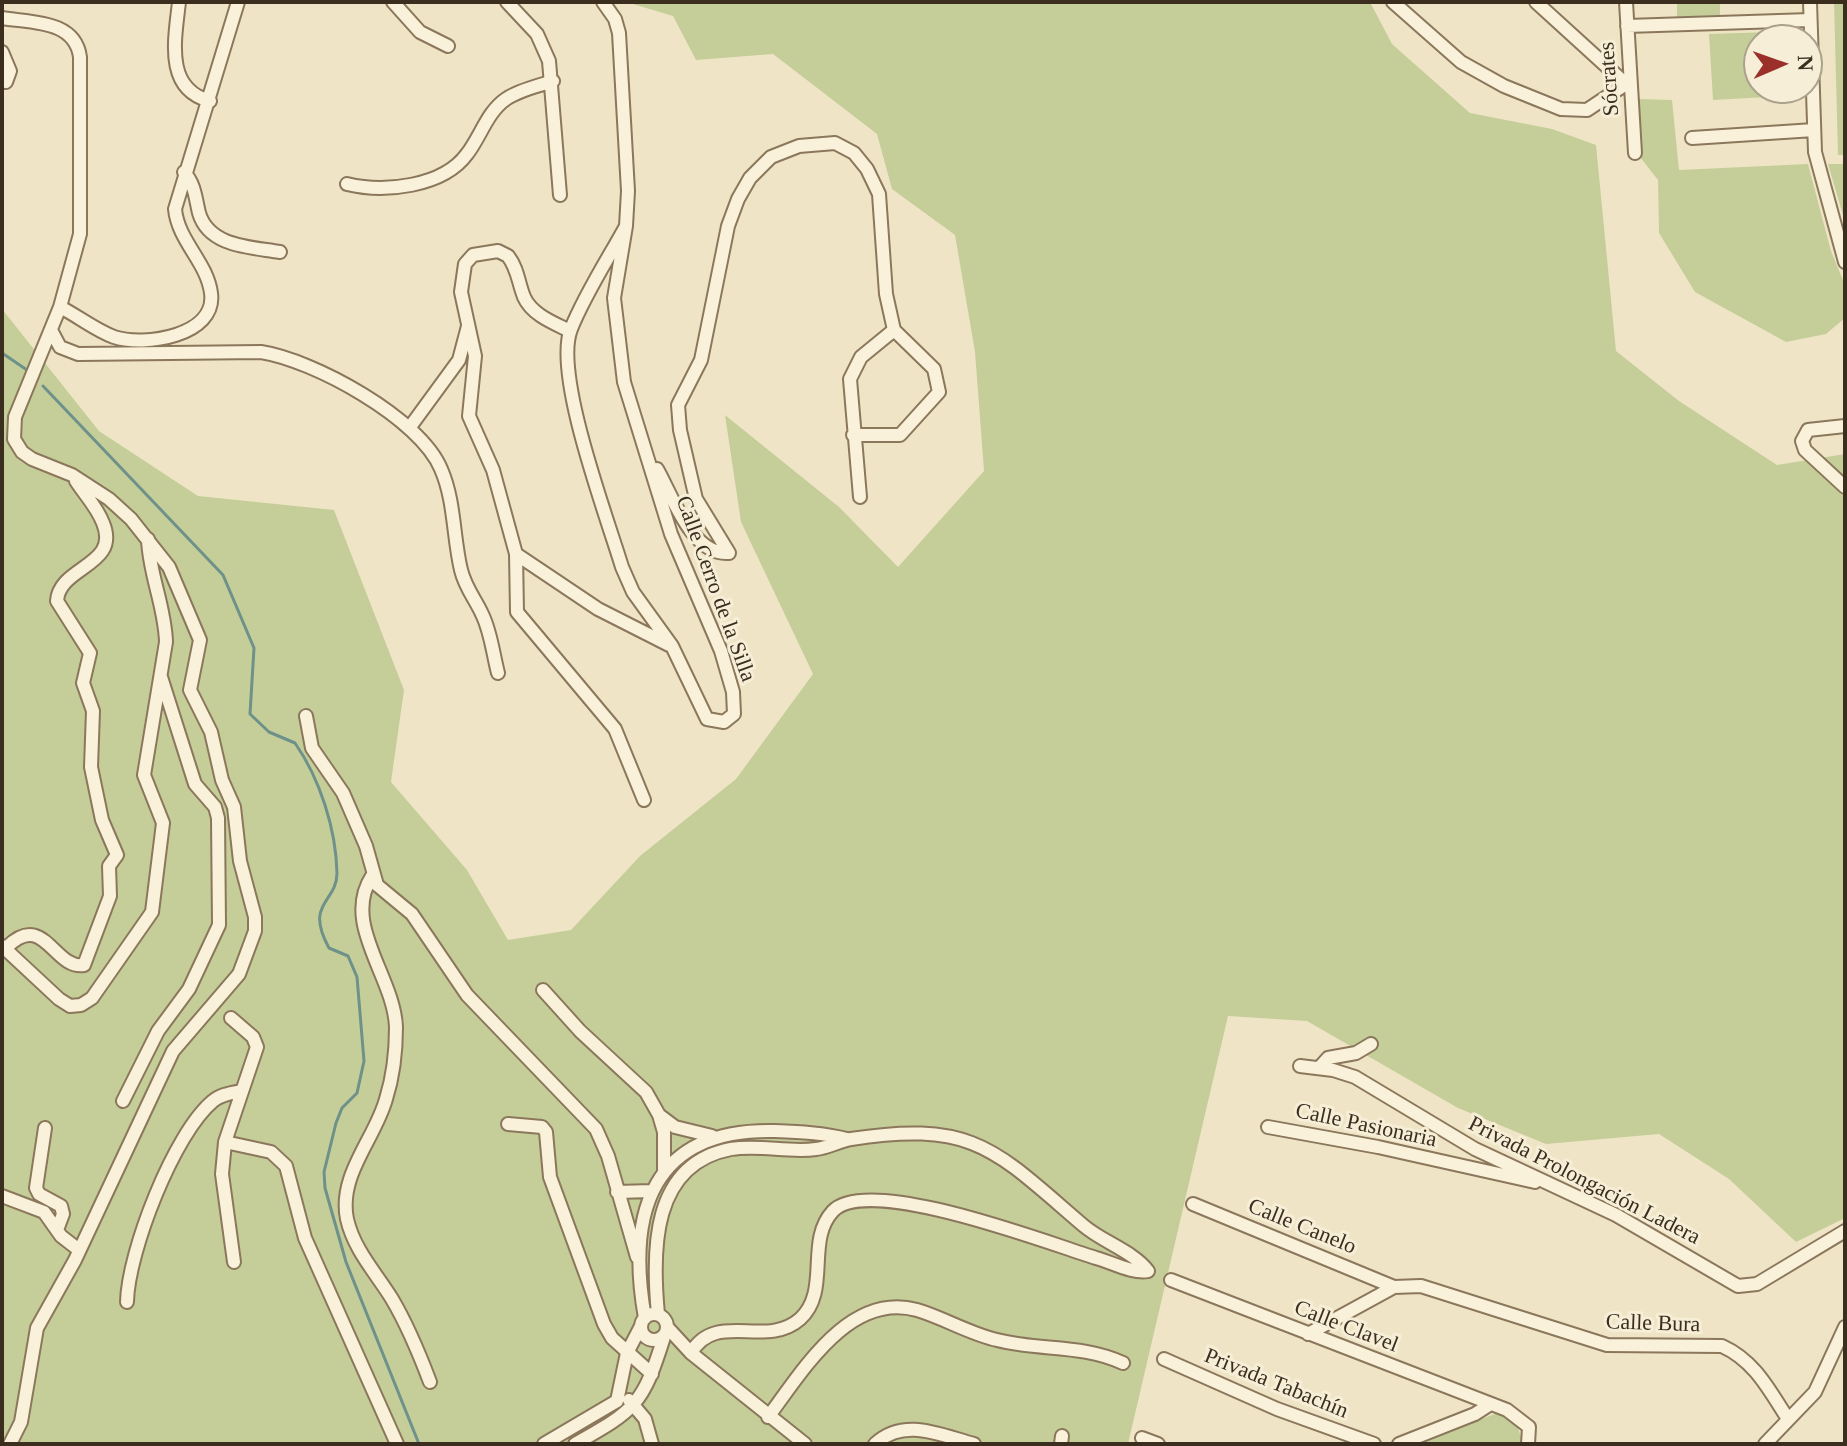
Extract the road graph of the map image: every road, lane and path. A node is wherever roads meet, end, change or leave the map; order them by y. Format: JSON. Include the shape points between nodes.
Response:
{"nodes":[{"id":1,"x":179,"y":2,"type":"edge"},
{"id":2,"x":238,"y":2,"type":"edge"},
{"id":3,"x":393,"y":2,"type":"edge"},
{"id":4,"x":507,"y":2,"type":"edge"},
{"id":5,"x":603,"y":2,"type":"edge"},
{"id":6,"x":1393,"y":2,"type":"edge"},
{"id":7,"x":1536,"y":2,"type":"edge"},
{"id":8,"x":1626,"y":2,"type":"edge"},
{"id":9,"x":1810,"y":2,"type":"edge"},
{"id":10,"x":2,"y":18,"type":"edge"},
{"id":11,"x":1810,"y":20,"type":"junction"},
{"id":12,"x":1627,"y":26,"type":"junction"},
{"id":13,"x":448,"y":46,"type":"dead end"},
{"id":14,"x":2,"y":52,"type":"edge"},
{"id":15,"x":553,"y":81,"type":"junction"},
{"id":16,"x":6,"y":82,"type":"dead end"},
{"id":17,"x":1628,"y":84,"type":"junction"},
{"id":18,"x":210,"y":101,"type":"junction"},
{"id":19,"x":1814,"y":130,"type":"junction"},
{"id":20,"x":1692,"y":138,"type":"dead end"},
{"id":21,"x":1635,"y":153,"type":"dead end"},
{"id":22,"x":184,"y":172,"type":"junction"},
{"id":23,"x":347,"y":184,"type":"dead end"},
{"id":24,"x":560,"y":195,"type":"dead end"},
{"id":25,"x":626,"y":226,"type":"junction"},
{"id":26,"x":1841,"y":233,"type":"edge"},
{"id":27,"x":280,"y":252,"type":"dead end"},
{"id":28,"x":1844,"y":255,"type":"edge"},
{"id":29,"x":60,"y":307,"type":"junction"},
{"id":30,"x":469,"y":319,"type":"junction"},
{"id":31,"x":51,"y":330,"type":"junction"},
{"id":32,"x":894,"y":330,"type":"junction"},
{"id":33,"x":570,"y":331,"type":"junction"},
{"id":34,"x":1845,"y":426,"type":"edge"},
{"id":35,"x":410,"y":427,"type":"junction"},
{"id":36,"x":853,"y":435,"type":"junction"},
{"id":37,"x":648,"y":453,"type":"junction"},
{"id":38,"x":72,"y":475,"type":"junction"},
{"id":39,"x":1845,"y":487,"type":"edge"},
{"id":40,"x":860,"y":497,"type":"dead end"},
{"id":41,"x":148,"y":539,"type":"junction"},
{"id":42,"x":516,"y":554,"type":"junction"},
{"id":43,"x":672,"y":646,"type":"junction"},
{"id":44,"x":498,"y":673,"type":"dead end"},
{"id":45,"x":160,"y":674,"type":"junction"},
{"id":46,"x":306,"y":716,"type":"dead end"},
{"id":47,"x":644,"y":800,"type":"dead end"},
{"id":48,"x":372,"y":876,"type":"junction"},
{"id":49,"x":5,"y":947,"type":"edge"},
{"id":50,"x":543,"y":990,"type":"dead end"},
{"id":51,"x":231,"y":1018,"type":"dead end"},
{"id":52,"x":1371,"y":1044,"type":"dead end"},
{"id":53,"x":1300,"y":1066,"type":"dead end"},
{"id":54,"x":1319,"y":1068,"type":"junction"},
{"id":55,"x":242,"y":1091,"type":"junction"},
{"id":56,"x":123,"y":1101,"type":"dead end"},
{"id":57,"x":659,"y":1115,"type":"junction"},
{"id":58,"x":508,"y":1124,"type":"dead end"},
{"id":59,"x":1268,"y":1127,"type":"dead end"},
{"id":60,"x":45,"y":1128,"type":"dead end"},
{"id":61,"x":755,"y":1130,"type":"junction"},
{"id":62,"x":794,"y":1131,"type":"junction"},
{"id":63,"x":712,"y":1136,"type":"junction"},
{"id":64,"x":847,"y":1139,"type":"junction"},
{"id":65,"x":225,"y":1142,"type":"junction"},
{"id":66,"x":755,"y":1147,"type":"junction"},
{"id":67,"x":792,"y":1150,"type":"junction"},
{"id":68,"x":664,"y":1172,"type":"junction"},
{"id":69,"x":1548,"y":1185,"type":"junction"},
{"id":70,"x":652,"y":1191,"type":"junction"},
{"id":71,"x":617,"y":1192,"type":"junction"},
{"id":72,"x":2,"y":1196,"type":"edge"},
{"id":73,"x":1193,"y":1204,"type":"dead end"},
{"id":74,"x":57,"y":1230,"type":"junction"},
{"id":75,"x":1845,"y":1231,"type":"edge"},
{"id":76,"x":79,"y":1250,"type":"junction"},
{"id":77,"x":637,"y":1257,"type":"junction"},
{"id":78,"x":234,"y":1262,"type":"dead end"},
{"id":79,"x":1171,"y":1280,"type":"dead end"},
{"id":80,"x":1394,"y":1287,"type":"junction"},
{"id":81,"x":127,"y":1302,"type":"dead end"},
{"id":82,"x":648,"y":1319,"type":"junction"},
{"id":83,"x":1845,"y":1327,"type":"edge"},
{"id":84,"x":666,"y":1332,"type":"junction"},
{"id":85,"x":1308,"y":1334,"type":"junction"},
{"id":86,"x":627,"y":1353,"type":"junction"},
{"id":87,"x":691,"y":1353,"type":"junction"},
{"id":88,"x":1164,"y":1359,"type":"dead end"},
{"id":89,"x":1123,"y":1363,"type":"dead end"},
{"id":90,"x":652,"y":1374,"type":"junction"},
{"id":91,"x":430,"y":1382,"type":"dead end"},
{"id":92,"x":620,"y":1393,"type":"junction"},
{"id":93,"x":1489,"y":1405,"type":"junction"},
{"id":94,"x":635,"y":1406,"type":"junction"},
{"id":95,"x":768,"y":1417,"type":"junction"},
{"id":96,"x":1788,"y":1419,"type":"junction"},
{"id":97,"x":916,"y":1429,"type":"junction"},
{"id":98,"x":1142,"y":1438,"type":"dead end"},
{"id":99,"x":563,"y":1439,"type":"edge"},
{"id":100,"x":10,"y":1444,"type":"edge"},
{"id":101,"x":397,"y":1444,"type":"edge"},
{"id":102,"x":544,"y":1444,"type":"edge"},
{"id":103,"x":575,"y":1444,"type":"edge"},
{"id":104,"x":652,"y":1444,"type":"edge"},
{"id":105,"x":805,"y":1444,"type":"edge"},
{"id":106,"x":875,"y":1444,"type":"edge"},
{"id":107,"x":928,"y":1444,"type":"edge"},
{"id":108,"x":974,"y":1444,"type":"edge"},
{"id":109,"x":1158,"y":1444,"type":"edge"},
{"id":110,"x":1374,"y":1444,"type":"edge"},
{"id":111,"x":1399,"y":1444,"type":"edge"},
{"id":112,"x":1528,"y":1444,"type":"edge"},
{"id":113,"x":1765,"y":1444,"type":"edge"}],
"edges":[{"from":1,"to":18,"type":"street","via":[[177,72],[187,91]]},
{"from":2,"to":18,"type":"street"},
{"from":3,"to":13,"type":"street","via":[[420,32]]},
{"from":4,"to":15,"type":"street","via":[[537,34]]},
{"from":5,"to":25,"type":"street","name":"Calle Cerro de la Silla","via":[[615,19],[621,48]]},
{"from":6,"to":17,"type":"street","via":[[1461,62],[1561,109],[1587,110]]},
{"from":7,"to":17,"type":"street"},
{"from":8,"to":12,"type":"street","name":"Sócrates"},
{"from":9,"to":11,"type":"street"},
{"from":10,"to":29,"type":"street","via":[[65,30],[78,44],[81,217]]},
{"from":11,"to":12,"type":"street"},
{"from":11,"to":19,"type":"street"},
{"from":12,"to":17,"type":"street","name":"Sócrates"},
{"from":14,"to":16,"type":"street","via":[[10,71]]},
{"from":15,"to":23,"type":"street","via":[[505,99],[450,171],[412,184]]},
{"from":15,"to":24,"type":"street"},
{"from":17,"to":21,"type":"street","name":"Sócrates"},
{"from":18,"to":22,"type":"street"},
{"from":19,"to":20,"type":"street"},
{"from":19,"to":26,"type":"street","via":[[1818,170]]},
{"from":22,"to":27,"type":"street","via":[[195,187],[200,216],[215,236]]},
{"from":22,"to":29,"type":"street","via":[[175,209],[177,228],[209,283],[211,308],[205,318],[161,340],[132,340],[105,333]]},
{"from":25,"to":33,"type":"street"},
{"from":25,"to":37,"type":"street","name":"Calle Cerro de la Silla","via":[[614,324],[624,382]]},
{"from":26,"to":28,"type":"street"},
{"from":29,"to":31,"type":"street"},
{"from":30,"to":33,"type":"street","via":[[461,292],[465,264],[473,255],[498,251],[517,268],[533,311]]},
{"from":30,"to":35,"type":"street","via":[[459,360]]},
{"from":30,"to":42,"type":"street","via":[[475,356],[469,416],[493,470]]},
{"from":31,"to":35,"type":"street","via":[[60,347],[78,354],[282,355]]},
{"from":31,"to":38,"type":"street","via":[[15,417],[14,439],[32,459]]},
{"from":32,"to":36,"type":"street","via":[[854,367]]},
{"from":32,"to":36,"type":"street","via":[[934,369],[939,392],[900,435]]},
{"from":32,"to":37,"type":"street","via":[[886,294],[879,194],[867,169],[854,153],[835,143],[799,146],[771,157],[738,199],[701,360],[678,405],[696,499],[729,553],[714,552],[698,538]]},
{"from":33,"to":43,"type":"street","name":"Calle Cerro de la Silla","via":[[573,411],[622,567],[633,592]]},
{"from":34,"to":39,"type":"street","via":[[1808,430],[1802,441]]},
{"from":35,"to":44,"type":"street","via":[[441,467],[462,573],[482,614]]},
{"from":36,"to":40,"type":"street"},
{"from":37,"to":43,"type":"street","name":"Calle Cerro de la Silla","via":[[671,534],[721,651],[735,705],[730,719],[707,719]]},
{"from":38,"to":41,"type":"street","via":[[109,499]]},
{"from":38,"to":49,"type":"street","via":[[105,525],[106,541],[103,553],[63,583],[57,601],[90,653],[83,683],[93,711],[91,767],[102,820],[117,855],[109,866],[110,896],[84,965],[67,962],[49,943],[32,935]]},
{"from":41,"to":45,"type":"street","via":[[149,565],[166,623]]},
{"from":41,"to":76,"type":"street","via":[[169,567],[200,640],[190,690],[211,732],[234,807],[255,931],[239,974],[173,1051]]},
{"from":42,"to":43,"type":"street","via":[[598,609]]},
{"from":42,"to":47,"type":"street","via":[[517,612],[615,729]]},
{"from":45,"to":49,"type":"street","via":[[144,775],[163,834],[155,901],[146,923],[92,998],[81,1005],[59,999]]},
{"from":45,"to":56,"type":"street","via":[[195,784],[218,818],[221,910],[189,989],[158,1031]]},
{"from":46,"to":48,"type":"street","via":[[312,748],[349,806]]},
{"from":48,"to":71,"type":"street","via":[[412,914],[467,995],[596,1129]]},
{"from":48,"to":91,"type":"street","via":[[362,892],[362,919],[389,989],[396,1026],[386,1099],[350,1181],[348,1221],[359,1249],[410,1330]]},
{"from":50,"to":57,"type":"street","via":[[646,1092]]},
{"from":51,"to":55,"type":"street","via":[[257,1047]]},
{"from":52,"to":54,"type":"street","via":[[1328,1058]]},
{"from":53,"to":54,"type":"street","name":"Privada Prolongación Ladera"},
{"from":54,"to":69,"type":"street","name":"Privada Prolongación Ladera","via":[[1355,1077],[1475,1149]]},
{"from":55,"to":65,"type":"street"},
{"from":55,"to":81,"type":"street","via":[[213,1100],[190,1127],[131,1265]]},
{"from":57,"to":63,"type":"street","via":[[684,1131]]},
{"from":57,"to":68,"type":"street","via":[[666,1149]]},
{"from":58,"to":86,"type":"street","via":[[542,1127],[546,1132],[550,1177],[568,1230],[604,1324]]},
{"from":59,"to":69,"type":"street","name":"Calle Pasionaria"},
{"from":60,"to":74,"type":"street","via":[[36,1188],[61,1206]]},
{"from":61,"to":62,"type":"street"},
{"from":61,"to":63,"type":"street"},
{"from":61,"to":66,"type":"street"},
{"from":62,"to":64,"type":"street"},
{"from":62,"to":67,"type":"street"},
{"from":63,"to":68,"type":"street"},
{"from":64,"to":67,"type":"street","via":[[820,1149]]},
{"from":64,"to":87,"type":"street","via":[[909,1132],[949,1134],[980,1144],[1147,1272],[905,1201],[854,1200],[833,1211],[820,1235],[808,1311],[784,1329],[716,1331],[697,1342]]},
{"from":65,"to":78,"type":"street","via":[[222,1174]]},
{"from":65,"to":101,"type":"street","via":[[271,1152],[286,1166],[305,1238]]},
{"from":66,"to":67,"type":"street"},
{"from":66,"to":82,"type":"street","via":[[707,1157],[668,1197],[658,1219]]},
{"from":68,"to":70,"type":"street"},
{"from":69,"to":75,"type":"street","name":"Privada Prolongación Ladera","via":[[1616,1215],[1744,1288]]},
{"from":70,"to":71,"type":"street"},
{"from":70,"to":77,"type":"street"},
{"from":71,"to":77,"type":"street"},
{"from":72,"to":74,"type":"street","via":[[35,1205]]},
{"from":73,"to":80,"type":"street","name":"Calle Canelo"},
{"from":74,"to":76,"type":"street"},
{"from":76,"to":100,"type":"street","via":[[37,1328],[21,1422]]},
{"from":77,"to":82,"type":"street"},
{"from":79,"to":85,"type":"street","name":"Calle Clavel"},
{"from":80,"to":85,"type":"street"},
{"from":80,"to":96,"type":"street","name":"Calle Bura","via":[[1421,1286],[1607,1345],[1722,1346],[1756,1369]]},
{"from":82,"to":84,"type":"street","via":[[665,1319]]},
{"from":82,"to":84,"type":"street","via":[[643,1335],[651,1340]]},
{"from":82,"to":86,"type":"street"},
{"from":83,"to":96,"type":"street","via":[[1815,1392]]},
{"from":84,"to":87,"type":"street"},
{"from":84,"to":90,"type":"street"},
{"from":85,"to":93,"type":"street","name":"Calle Clavel"},
{"from":86,"to":90,"type":"street"},
{"from":86,"to":92,"type":"street"},
{"from":87,"to":95,"type":"street"},
{"from":88,"to":110,"type":"street","name":"Privada Tabachín"},
{"from":89,"to":95,"type":"street","via":[[1077,1348],[995,1340],[913,1309],[887,1307],[845,1325]]},
{"from":90,"to":94,"type":"street"},
{"from":92,"to":94,"type":"street"},
{"from":92,"to":99,"type":"street"},
{"from":93,"to":111,"type":"street"},
{"from":93,"to":112,"type":"street","name":"Calle Clavel","via":[[1507,1410],[1529,1427]]},
{"from":94,"to":103,"type":"street"},
{"from":94,"to":104,"type":"street"},
{"from":95,"to":105,"type":"street"},
{"from":96,"to":113,"type":"street"},
{"from":97,"to":106,"type":"street","via":[[901,1428]]},
{"from":97,"to":107,"type":"street"},
{"from":97,"to":108,"type":"street"},
{"from":98,"to":109,"type":"street"},
{"from":99,"to":102,"type":"street"}]}
